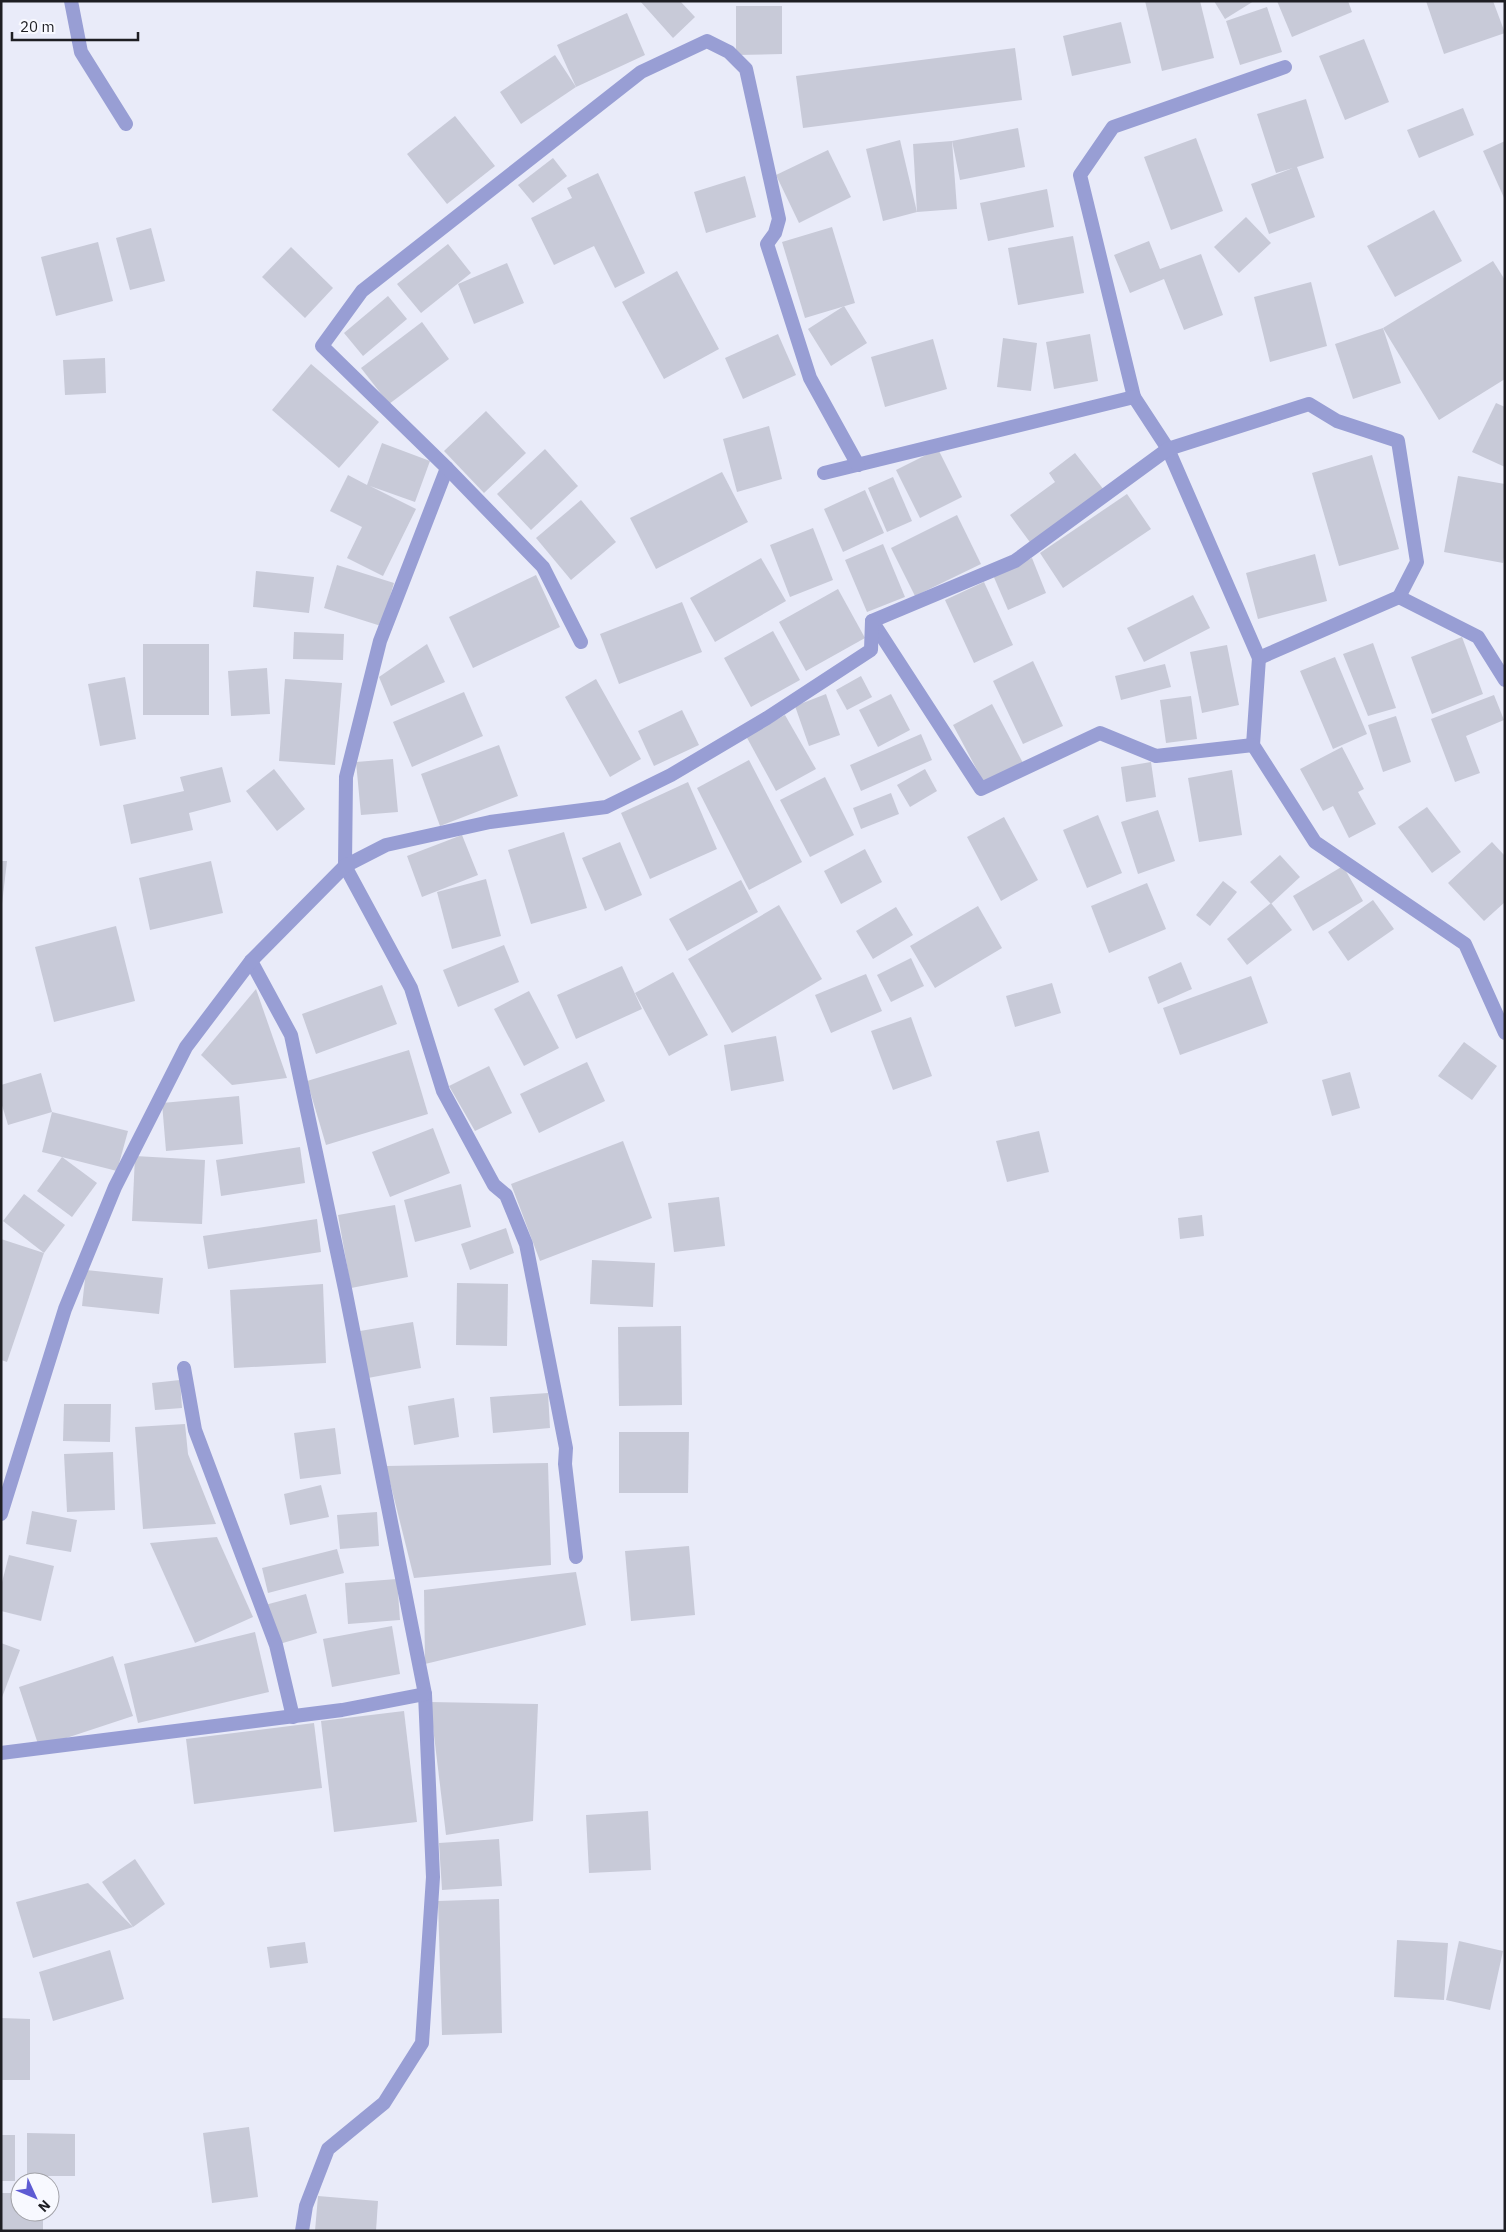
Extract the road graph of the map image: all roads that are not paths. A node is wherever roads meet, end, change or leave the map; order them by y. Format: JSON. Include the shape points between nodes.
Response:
{"nodes":[{"id":1,"x":71,"y":1,"type":"edge"},
{"id":2,"x":1285,"y":67,"type":"dead end"},
{"id":3,"x":126,"y":124,"type":"dead end"},
{"id":4,"x":1134,"y":397,"type":"junction"},
{"id":5,"x":1168,"y":449,"type":"junction"},
{"id":6,"x":858,"y":465,"type":"junction"},
{"id":7,"x":447,"y":468,"type":"junction"},
{"id":8,"x":824,"y":473,"type":"dead end"},
{"id":9,"x":1399,"y":597,"type":"junction"},
{"id":10,"x":872,"y":621,"type":"junction"},
{"id":11,"x":581,"y":642,"type":"dead end"},
{"id":12,"x":1259,"y":658,"type":"junction"},
{"id":13,"x":1505,"y":680,"type":"edge"},
{"id":14,"x":1253,"y":744,"type":"junction"},
{"id":15,"x":345,"y":866,"type":"junction"},
{"id":16,"x":252,"y":961,"type":"junction"},
{"id":17,"x":1505,"y":1033,"type":"edge"},
{"id":18,"x":184,"y":1368,"type":"dead end"},
{"id":19,"x":1,"y":1514,"type":"edge"},
{"id":20,"x":576,"y":1557,"type":"dead end"},
{"id":21,"x":424,"y":1694,"type":"junction"},
{"id":22,"x":293,"y":1717,"type":"junction"},
{"id":23,"x":1,"y":1753,"type":"edge"},
{"id":24,"x":302,"y":2231,"type":"edge"}],
"edges":[{"from":1,"to":3,"type":"street","via":[[81,52]]},
{"from":2,"to":4,"type":"street","via":[[1113,127],[1080,175]]},
{"from":4,"to":5,"type":"street"},
{"from":4,"to":6,"type":"street"},
{"from":5,"to":9,"type":"street","via":[[1309,404],[1337,421],[1398,441],[1417,562]]},
{"from":5,"to":10,"type":"street","via":[[1015,561]]},
{"from":5,"to":12,"type":"street"},
{"from":6,"to":7,"type":"street","via":[[810,378],[767,244],[779,219],[746,69],[729,52],[707,41],[641,72],[362,291],[322,346]]},
{"from":6,"to":8,"type":"street"},
{"from":7,"to":11,"type":"street","via":[[543,567]]},
{"from":7,"to":15,"type":"street","via":[[380,641],[346,777]]},
{"from":9,"to":12,"type":"street"},
{"from":9,"to":13,"type":"street","via":[[1478,637]]},
{"from":10,"to":14,"type":"street","via":[[981,789],[1100,733],[1156,756]]},
{"from":10,"to":15,"type":"street","via":[[870,650],[695,761],[606,807],[490,822],[386,845]]},
{"from":12,"to":14,"type":"street"},
{"from":14,"to":17,"type":"street","via":[[1315,842],[1465,944]]},
{"from":15,"to":16,"type":"street"},
{"from":15,"to":20,"type":"street","via":[[411,988],[444,1091],[494,1185],[506,1194],[526,1244],[566,1448]]},
{"from":16,"to":19,"type":"street","via":[[186,1047],[115,1186],[66,1309]]},
{"from":16,"to":21,"type":"street","via":[[290,1035],[345,1289]]},
{"from":18,"to":22,"type":"street","via":[[196,1430],[276,1645]]},
{"from":21,"to":22,"type":"street"},
{"from":21,"to":24,"type":"street","via":[[433,1877],[422,2043],[384,2102],[328,2149],[306,2206]]},
{"from":22,"to":23,"type":"street"}]}
